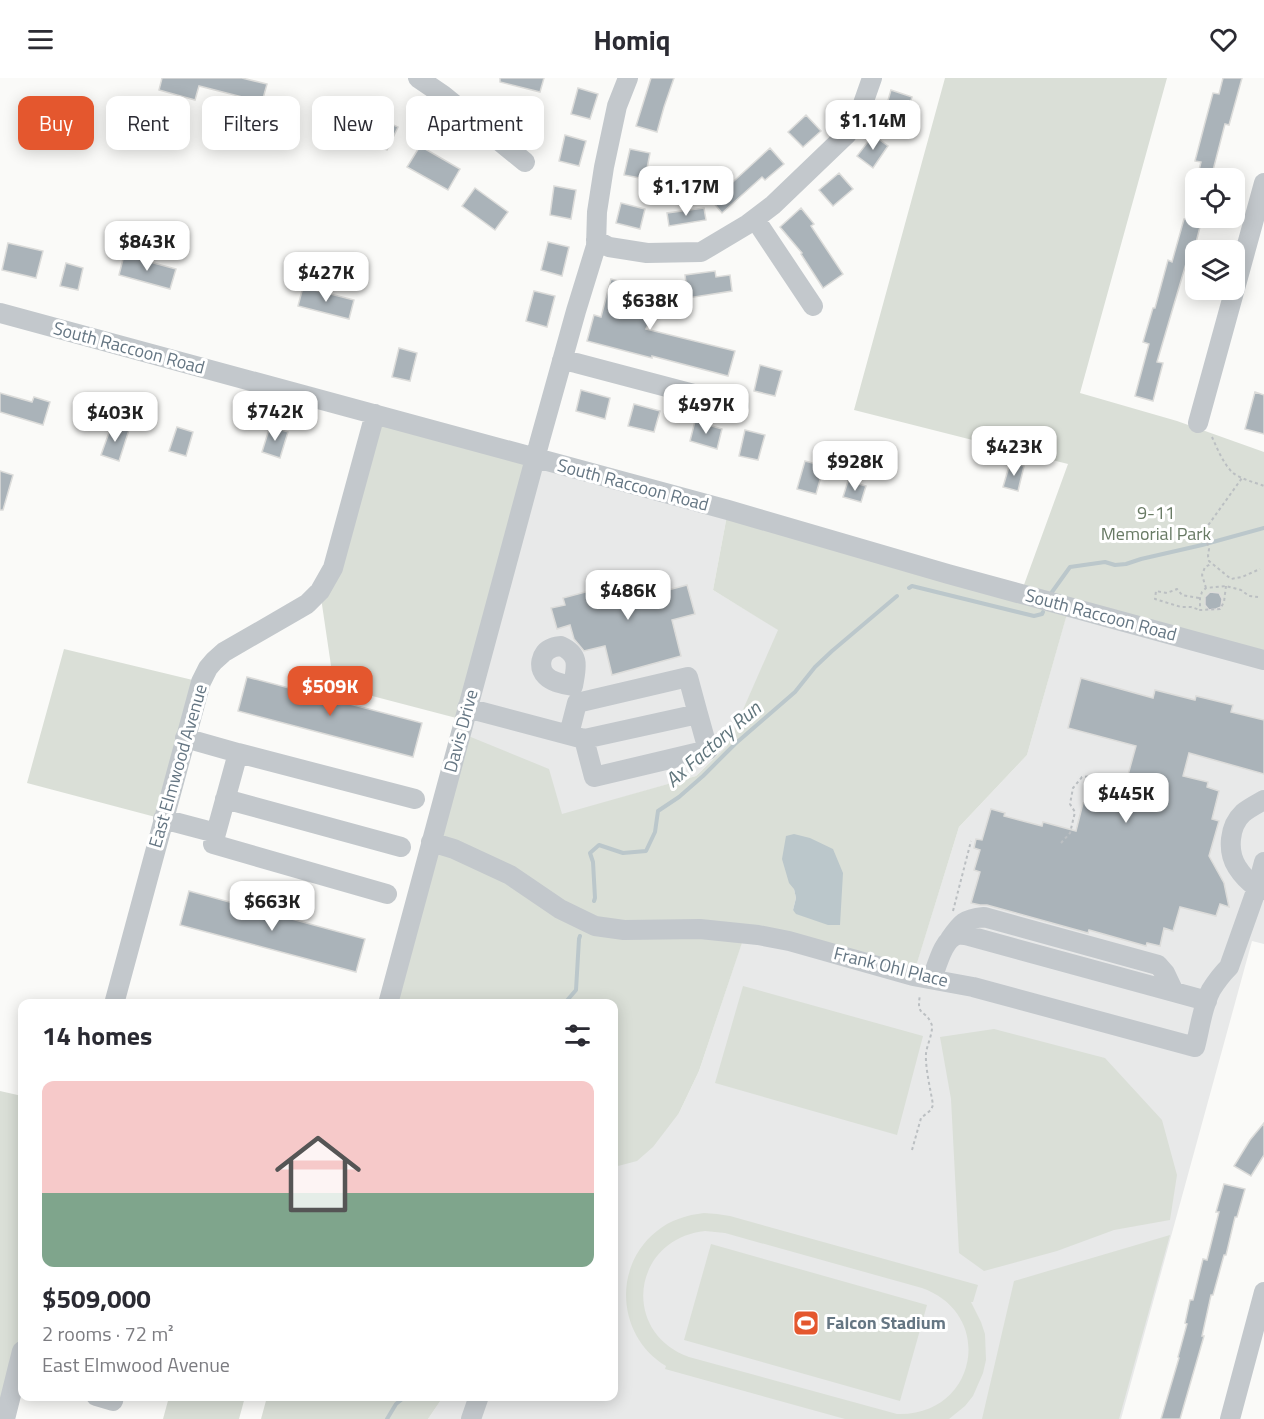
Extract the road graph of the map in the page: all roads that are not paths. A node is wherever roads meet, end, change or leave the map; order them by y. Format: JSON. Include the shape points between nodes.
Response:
{"nodes":[{"id":1,"x":418,"y":78,"type":"edge"},
{"id":2,"x":628,"y":78,"type":"edge"},
{"id":3,"x":872,"y":78,"type":"edge"},
{"id":4,"x":525,"y":162,"type":"dead end"},
{"id":5,"x":1264,"y":183,"type":"edge"},
{"id":6,"x":755,"y":219,"type":"junction"},
{"id":7,"x":596,"y":240,"type":"junction"},
{"id":8,"x":813,"y":306,"type":"dead end"},
{"id":9,"x":0,"y":313,"type":"edge"},
{"id":10,"x":562,"y":360,"type":"junction"},
{"id":11,"x":740,"y":406,"type":"dead end"},
{"id":12,"x":375,"y":414,"type":"junction"},
{"id":13,"x":1205,"y":430,"type":"road end"},
{"id":14,"x":535,"y":458,"type":"junction"},
{"id":15,"x":1264,"y":660,"type":"edge"},
{"id":16,"x":467,"y":708,"type":"junction"},
{"id":17,"x":698,"y":714,"type":"junction"},
{"id":18,"x":577,"y":736,"type":"junction"},
{"id":19,"x":185,"y":738,"type":"junction"},
{"id":20,"x":238,"y":753,"type":"junction"},
{"id":21,"x":225,"y":799,"type":"junction"},
{"id":22,"x":415,"y":799,"type":"dead end"},
{"id":23,"x":1264,"y":800,"type":"edge"},
{"id":24,"x":163,"y":819,"type":"junction"},
{"id":25,"x":216,"y":833,"type":"junction"},
{"id":26,"x":431,"y":842,"type":"junction"},
{"id":27,"x":401,"y":846,"type":"dead end"},
{"id":28,"x":1264,"y":862,"type":"edge"},
{"id":29,"x":1260,"y":889,"type":"edge"},
{"id":30,"x":387,"y":894,"type":"dead end"},
{"id":31,"x":932,"y":979,"type":"junction"},
{"id":32,"x":115,"y":999,"type":"edge"},
{"id":33,"x":389,"y":999,"type":"edge"},
{"id":34,"x":1207,"y":1001,"type":"junction"},
{"id":35,"x":1264,"y":1292,"type":"edge"},
{"id":36,"x":18,"y":1380,"type":"edge"},
{"id":37,"x":477,"y":1401,"type":"edge"},
{"id":38,"x":5,"y":1419,"type":"edge"},
{"id":39,"x":471,"y":1419,"type":"edge"},
{"id":40,"x":1230,"y":1419,"type":"edge"}],
"edges":[{"from":1,"to":4,"type":"street"},
{"from":2,"to":7,"type":"street","name":"Davis Drive","via":[[617,106],[604,167]]},
{"from":3,"to":6,"type":"street","via":[[859,115],[847,134]]},
{"from":5,"to":13,"type":"street"},
{"from":6,"to":7,"type":"street","via":[[701,252],[647,253],[609,247]]},
{"from":6,"to":8,"type":"street"},
{"from":7,"to":10,"type":"street","name":"Davis Drive"},
{"from":9,"to":12,"type":"street","name":"South Raccoon Road"},
{"from":10,"to":11,"type":"street"},
{"from":10,"to":14,"type":"street","name":"Davis Drive"},
{"from":12,"to":14,"type":"street","name":"South Raccoon Road"},
{"from":12,"to":19,"type":"street","name":"East Elmwood Avenue","via":[[328,578],[307,604],[214,661],[201,682]]},
{"from":14,"to":15,"type":"street","name":"South Raccoon Road"},
{"from":14,"to":16,"type":"street","name":"Davis Drive"},
{"from":16,"to":18,"type":"street"},
{"from":16,"to":26,"type":"street","name":"Davis Drive"},
{"from":17,"to":18,"type":"street"},
{"from":17,"to":18,"type":"street","via":[[688,677],[575,695]]},
{"from":17,"to":18,"type":"street","via":[[708,750],[594,777]]},
{"from":19,"to":20,"type":"street"},
{"from":19,"to":24,"type":"street","name":"East Elmwood Avenue"},
{"from":20,"to":21,"type":"street"},
{"from":20,"to":22,"type":"street"},
{"from":21,"to":25,"type":"street"},
{"from":21,"to":27,"type":"street"},
{"from":23,"to":29,"type":"street","via":[[1243,813],[1233,826],[1230,843],[1236,865]]},
{"from":24,"to":25,"type":"street"},
{"from":24,"to":32,"type":"street","name":"East Elmwood Avenue"},
{"from":25,"to":30,"type":"street","via":[[213,844]]},
{"from":26,"to":31,"type":"street","name":"Frank Ohl Place","via":[[510,875],[560,909],[595,926],[758,935]]},
{"from":26,"to":33,"type":"street","name":"Davis Drive"},
{"from":28,"to":29,"type":"street","name":"Frank Ohl Place"},
{"from":29,"to":34,"type":"street","name":"Frank Ohl Place","via":[[1229,967]]},
{"from":31,"to":34,"type":"street","via":[[950,939],[973,936]]},
{"from":31,"to":34,"type":"street","name":"Frank Ohl Place","via":[[1195,1047]]},
{"from":35,"to":40,"type":"street"},
{"from":36,"to":38,"type":"street"},
{"from":37,"to":39,"type":"street"}]}
